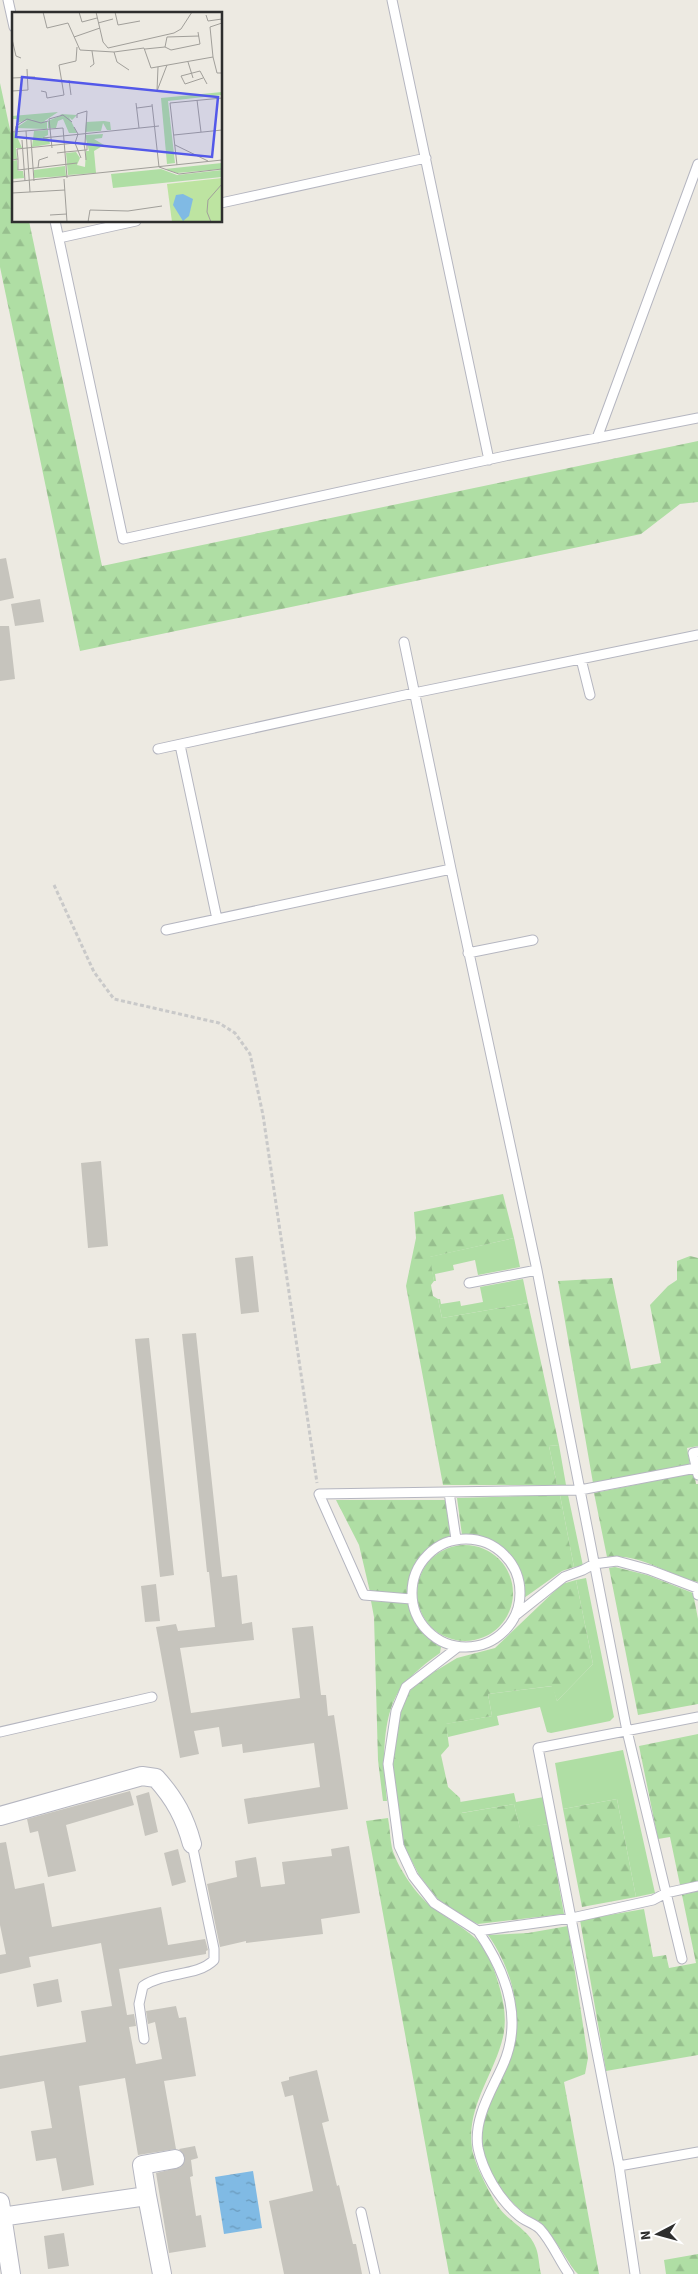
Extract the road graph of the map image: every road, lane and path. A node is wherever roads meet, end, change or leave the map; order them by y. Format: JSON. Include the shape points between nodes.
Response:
{"nodes":[{"id":1,"x":8,"y":0,"type":"edge"},
{"id":2,"x":392,"y":0,"type":"edge"},
{"id":3,"x":12,"y":18,"type":"edge"},
{"id":4,"x":426,"y":158,"type":"junction"},
{"id":5,"x":698,"y":164,"type":"edge"},
{"id":6,"x":222,"y":203,"type":"edge"},
{"id":7,"x":55,"y":222,"type":"edge"},
{"id":8,"x":131,"y":222,"type":"edge"},
{"id":9,"x":59,"y":238,"type":"junction"},
{"id":10,"x":698,"y":418,"type":"edge"},
{"id":11,"x":597,"y":438,"type":"junction"},
{"id":12,"x":489,"y":460,"type":"junction"},
{"id":13,"x":698,"y":635,"type":"edge"},
{"id":14,"x":404,"y":642,"type":"dead end"},
{"id":15,"x":581,"y":659,"type":"junction"},
{"id":16,"x":414,"y":692,"type":"junction"},
{"id":17,"x":590,"y":695,"type":"dead end"},
{"id":18,"x":180,"y":746,"type":"junction"},
{"id":19,"x":158,"y":749,"type":"dead end"},
{"id":20,"x":451,"y":869,"type":"junction"},
{"id":21,"x":54,"y":886,"type":"dead end"},
{"id":22,"x":217,"y":919,"type":"junction"},
{"id":23,"x":166,"y":930,"type":"dead end"},
{"id":24,"x":533,"y":940,"type":"dead end"},
{"id":25,"x":468,"y":953,"type":"junction"},
{"id":26,"x":537,"y":1270,"type":"junction"},
{"id":27,"x":469,"y":1283,"type":"dead end"},
{"id":28,"x":698,"y":1452,"type":"edge"},
{"id":29,"x":697,"y":1471,"type":"edge"},
{"id":30,"x":580,"y":1490,"type":"junction"},
{"id":31,"x":449,"y":1492,"type":"junction"},
{"id":32,"x":319,"y":1494,"type":"junction"},
{"id":33,"x":456,"y":1539,"type":"junction"},
{"id":34,"x":594,"y":1564,"type":"junction"},
{"id":35,"x":698,"y":1590,"type":"edge"},
{"id":36,"x":411,"y":1599,"type":"junction"},
{"id":37,"x":516,"y":1615,"type":"junction"},
{"id":38,"x":458,"y":1647,"type":"junction"},
{"id":39,"x":152,"y":1697,"type":"dead end"},
{"id":40,"x":698,"y":1717,"type":"edge"},
{"id":41,"x":626,"y":1731,"type":"junction"},
{"id":42,"x":0,"y":1732,"type":"edge"},
{"id":43,"x":0,"y":1815,"type":"edge"},
{"id":44,"x":192,"y":1844,"type":"joint"},
{"id":45,"x":698,"y":1886,"type":"edge"},
{"id":46,"x":666,"y":1893,"type":"junction"},
{"id":47,"x":572,"y":1918,"type":"junction"},
{"id":48,"x":478,"y":1930,"type":"junction"},
{"id":49,"x":682,"y":1959,"type":"dead end"},
{"id":50,"x":144,"y":2039,"type":"dead end"},
{"id":51,"x":698,"y":2152,"type":"edge"},
{"id":52,"x":175,"y":2159,"type":"dead end"},
{"id":53,"x":619,"y":2166,"type":"junction"},
{"id":54,"x":147,"y":2196,"type":"junction"},
{"id":55,"x":1,"y":2212,"type":"edge"},
{"id":56,"x":362,"y":2212,"type":"dead end"},
{"id":57,"x":11,"y":2274,"type":"edge"},
{"id":58,"x":162,"y":2274,"type":"edge"},
{"id":59,"x":375,"y":2274,"type":"edge"},
{"id":60,"x":569,"y":2274,"type":"edge"},
{"id":61,"x":635,"y":2274,"type":"edge"}],
"edges":[{"from":1,"to":3,"type":"lane"},
{"from":2,"to":4,"type":"lane"},
{"from":4,"to":6,"type":"lane"},
{"from":4,"to":12,"type":"lane"},
{"from":5,"to":11,"type":"lane"},
{"from":7,"to":9,"type":"lane"},
{"from":8,"to":9,"type":"lane"},
{"from":9,"to":12,"type":"lane","via":[[123,540]]},
{"from":10,"to":11,"type":"lane"},
{"from":11,"to":12,"type":"lane"},
{"from":13,"to":15,"type":"lane"},
{"from":14,"to":16,"type":"lane"},
{"from":15,"to":16,"type":"lane"},
{"from":15,"to":17,"type":"lane"},
{"from":16,"to":18,"type":"lane"},
{"from":16,"to":20,"type":"lane"},
{"from":18,"to":19,"type":"lane"},
{"from":18,"to":22,"type":"lane"},
{"from":20,"to":22,"type":"lane"},
{"from":20,"to":25,"type":"lane"},
{"from":21,"to":32,"type":"path","via":[[94,972],[114,1000],[219,1023],[235,1033],[250,1054],[264,1125]]},
{"from":22,"to":23,"type":"lane"},
{"from":24,"to":25,"type":"lane"},
{"from":25,"to":26,"type":"lane"},
{"from":26,"to":27,"type":"lane"},
{"from":26,"to":30,"type":"lane"},
{"from":28,"to":29,"type":"lane","via":[[693,1454]]},
{"from":29,"to":30,"type":"lane"},
{"from":30,"to":31,"type":"lane"},
{"from":30,"to":34,"type":"lane"},
{"from":31,"to":32,"type":"lane"},
{"from":31,"to":33,"type":"lane"},
{"from":32,"to":36,"type":"lane","via":[[364,1595]]},
{"from":33,"to":36,"type":"lane","via":[[434,1548],[420,1562],[413,1580]]},
{"from":33,"to":37,"type":"lane","via":[[470,1538],[496,1547],[510,1560],[518,1577],[520,1596]]},
{"from":34,"to":35,"type":"lane","via":[[617,1561],[650,1570]]},
{"from":34,"to":37,"type":"lane","via":[[564,1577]]},
{"from":34,"to":41,"type":"lane"},
{"from":36,"to":38,"type":"lane","via":[[425,1629],[440,1641]]},
{"from":37,"to":38,"type":"lane","via":[[494,1639],[476,1648]]},
{"from":38,"to":48,"type":"lane","via":[[406,1687],[396,1711],[388,1764],[399,1846],[412,1876],[434,1903]]},
{"from":39,"to":42,"type":"lane"},
{"from":40,"to":41,"type":"lane"},
{"from":41,"to":46,"type":"lane"},
{"from":41,"to":47,"type":"lane","via":[[538,1748]]},
{"from":43,"to":44,"type":"street","via":[[142,1776],[156,1778],[186,1822]]},
{"from":44,"to":50,"type":"lane","via":[[214,1960],[206,1968],[155,1978],[143,1986],[139,2004]]},
{"from":45,"to":46,"type":"lane"},
{"from":46,"to":47,"type":"lane","via":[[653,1900]]},
{"from":46,"to":49,"type":"lane"},
{"from":47,"to":48,"type":"lane"},
{"from":47,"to":53,"type":"lane"},
{"from":48,"to":60,"type":"lane","via":[[503,1974],[512,2005],[512,2037],[478,2127],[478,2147],[499,2197],[518,2216],[540,2229]]},
{"from":51,"to":53,"type":"lane"},
{"from":52,"to":54,"type":"street","via":[[142,2165]]},
{"from":53,"to":61,"type":"lane"},
{"from":54,"to":55,"type":"street"},
{"from":54,"to":58,"type":"street"},
{"from":55,"to":57,"type":"street"},
{"from":56,"to":59,"type":"lane"}]}
